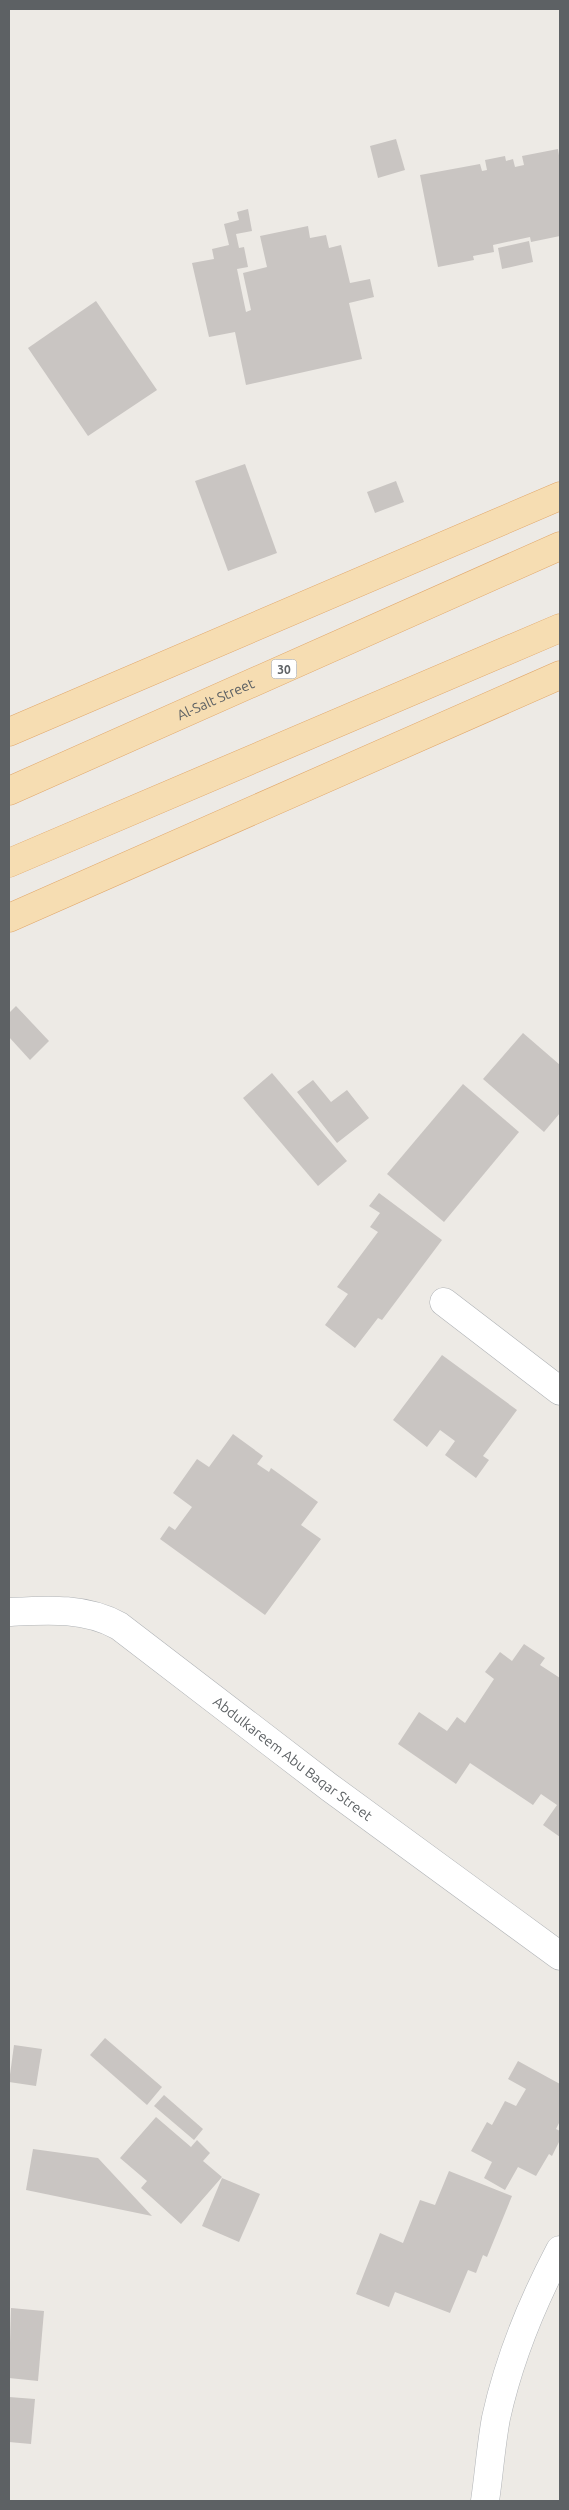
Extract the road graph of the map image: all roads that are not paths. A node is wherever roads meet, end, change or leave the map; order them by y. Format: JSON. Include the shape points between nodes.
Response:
{"nodes":[{"id":1,"x":560,"y":496,"type":"edge"},
{"id":2,"x":560,"y":546,"type":"edge"},
{"id":3,"x":560,"y":628,"type":"edge"},
{"id":4,"x":560,"y":674,"type":"edge"},
{"id":5,"x":9,"y":732,"type":"edge"},
{"id":6,"x":9,"y":791,"type":"edge"},
{"id":7,"x":9,"y":862,"type":"edge"},
{"id":8,"x":9,"y":918,"type":"edge"},
{"id":9,"x":444,"y":1302,"type":"dead end"},
{"id":10,"x":560,"y":1392,"type":"edge"},
{"id":11,"x":9,"y":1612,"type":"edge"},
{"id":12,"x":560,"y":1956,"type":"edge"},
{"id":13,"x":560,"y":2250,"type":"edge"},
{"id":14,"x":485,"y":2501,"type":"edge"}],
"edges":[{"from":1,"to":5,"type":"main road"},
{"from":2,"to":6,"type":"main road","name":"Al-Salt Street","number":"30"},
{"from":3,"to":7,"type":"main road"},
{"from":4,"to":8,"type":"main road"},
{"from":9,"to":10,"type":"street"},
{"from":11,"to":12,"type":"street","name":"Abdulkareem Abu Baqar Street","via":[[59,1610],[104,1618],[119,1626],[329,1787]]},
{"from":13,"to":14,"type":"street","via":[[517,2344],[496,2418]]}]}
